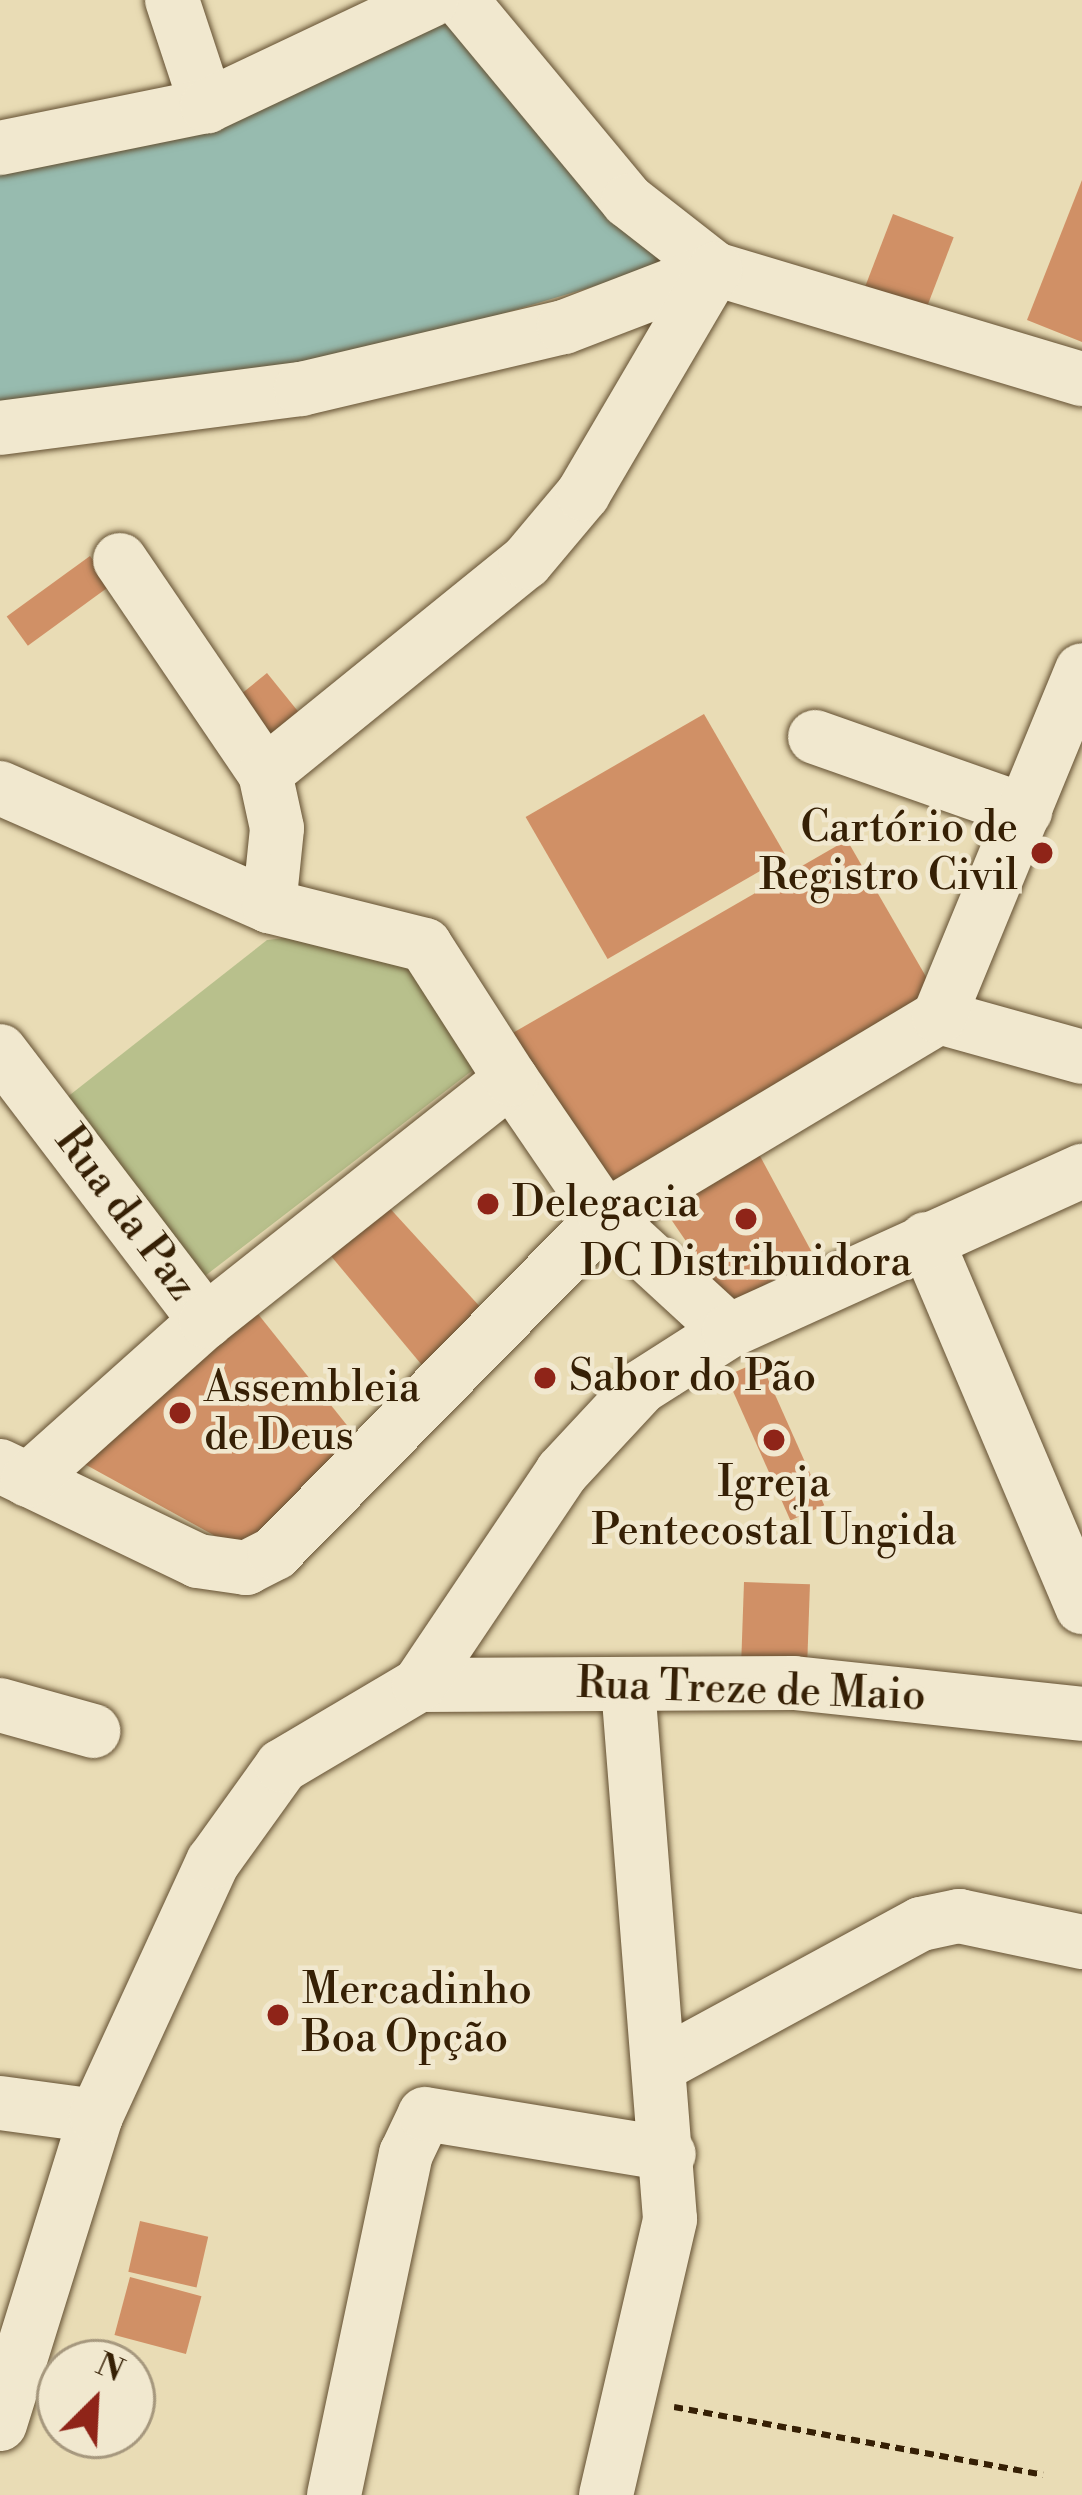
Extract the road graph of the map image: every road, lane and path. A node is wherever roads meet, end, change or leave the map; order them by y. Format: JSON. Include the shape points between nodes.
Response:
{"nodes":[{"id":1,"x":172,"y":0,"type":"edge"},
{"id":2,"x":431,"y":0,"type":"edge"},
{"id":3,"x":460,"y":0,"type":"edge"},
{"id":4,"x":207,"y":106,"type":"junction"},
{"id":5,"x":0,"y":148,"type":"edge"},
{"id":6,"x":716,"y":269,"type":"junction"},
{"id":7,"x":1082,"y":379,"type":"edge"},
{"id":8,"x":0,"y":428,"type":"edge"},
{"id":9,"x":120,"y":560,"type":"dead end"},
{"id":10,"x":1082,"y":670,"type":"edge"},
{"id":11,"x":815,"y":736,"type":"dead end"},
{"id":12,"x":265,"y":773,"type":"junction"},
{"id":13,"x":0,"y":788,"type":"edge"},
{"id":14,"x":1025,"y":811,"type":"junction"},
{"id":15,"x":268,"y":906,"type":"junction"},
{"id":16,"x":940,"y":1017,"type":"junction"},
{"id":17,"x":0,"y":1051,"type":"edge"},
{"id":18,"x":1082,"y":1058,"type":"edge"},
{"id":19,"x":512,"y":1079,"type":"junction"},
{"id":20,"x":1082,"y":1172,"type":"edge"},
{"id":21,"x":605,"y":1216,"type":"junction"},
{"id":22,"x":926,"y":1239,"type":"junction"},
{"id":23,"x":206,"y":1321,"type":"junction"},
{"id":24,"x":729,"y":1331,"type":"junction"},
{"id":25,"x":14,"y":1473,"type":"edge"},
{"id":26,"x":1082,"y":1607,"type":"edge"},
{"id":27,"x":419,"y":1684,"type":"junction"},
{"id":28,"x":628,"y":1686,"type":"junction"},
{"id":29,"x":0,"y":1705,"type":"edge"},
{"id":30,"x":1082,"y":1714,"type":"edge"},
{"id":31,"x":93,"y":1730,"type":"dead end"},
{"id":32,"x":1082,"y":1942,"type":"edge"},
{"id":33,"x":661,"y":2065,"type":"junction"},
{"id":34,"x":0,"y":2103,"type":"edge"},
{"id":35,"x":96,"y":2116,"type":"junction"},
{"id":36,"x":669,"y":2154,"type":"junction"},
{"id":37,"x":630,"y":2399,"type":"junction"},
{"id":38,"x":0,"y":2424,"type":"edge"},
{"id":39,"x":1042,"y":2475,"type":"dead end"},
{"id":40,"x":334,"y":2495,"type":"edge"},
{"id":41,"x":606,"y":2495,"type":"edge"}],
"edges":[{"from":1,"to":4,"type":"street"},
{"from":2,"to":4,"type":"street"},
{"from":3,"to":6,"type":"street","via":[[628,201]]},
{"from":4,"to":5,"type":"street"},
{"from":6,"to":7,"type":"street"},
{"from":6,"to":8,"type":"street","via":[[564,327],[302,389]]},
{"from":6,"to":12,"type":"street","via":[[584,494],[526,562]]},
{"from":9,"to":12,"type":"street"},
{"from":10,"to":14,"type":"street"},
{"from":11,"to":14,"type":"street"},
{"from":12,"to":15,"type":"street","via":[[277,828]]},
{"from":13,"to":15,"type":"street"},
{"from":14,"to":16,"type":"street"},
{"from":15,"to":19,"type":"street","via":[[425,945]]},
{"from":16,"to":18,"type":"street"},
{"from":16,"to":21,"type":"street"},
{"from":17,"to":23,"type":"street","name":"Rua da Paz"},
{"from":19,"to":21,"type":"street"},
{"from":19,"to":23,"type":"street"},
{"from":20,"to":22,"type":"street"},
{"from":21,"to":24,"type":"street"},
{"from":21,"to":25,"type":"street","via":[[274,1553],[246,1568],[198,1562]]},
{"from":22,"to":24,"type":"street"},
{"from":22,"to":26,"type":"street"},
{"from":23,"to":25,"type":"street"},
{"from":24,"to":27,"type":"street","via":[[599,1429]]},
{"from":27,"to":28,"type":"street","name":"Rua Treze de Maio"},
{"from":27,"to":35,"type":"street","via":[[317,1738],[251,1804],[213,1862]]},
{"from":28,"to":30,"type":"street","name":"Rua Treze de Maio","via":[[794,1683]]},
{"from":28,"to":33,"type":"street","via":[[633,1848]]},
{"from":29,"to":31,"type":"street"},
{"from":32,"to":33,"type":"street","via":[[959,1916],[921,1924]]},
{"from":33,"to":36,"type":"street"},
{"from":34,"to":35,"type":"street"},
{"from":35,"to":38,"type":"street"},
{"from":36,"to":37,"type":"street","via":[[662,2273]]},
{"from":36,"to":40,"type":"street","via":[[425,2114],[406,2154]]},
{"from":37,"to":39,"type":"path"},
{"from":37,"to":41,"type":"street"}]}
